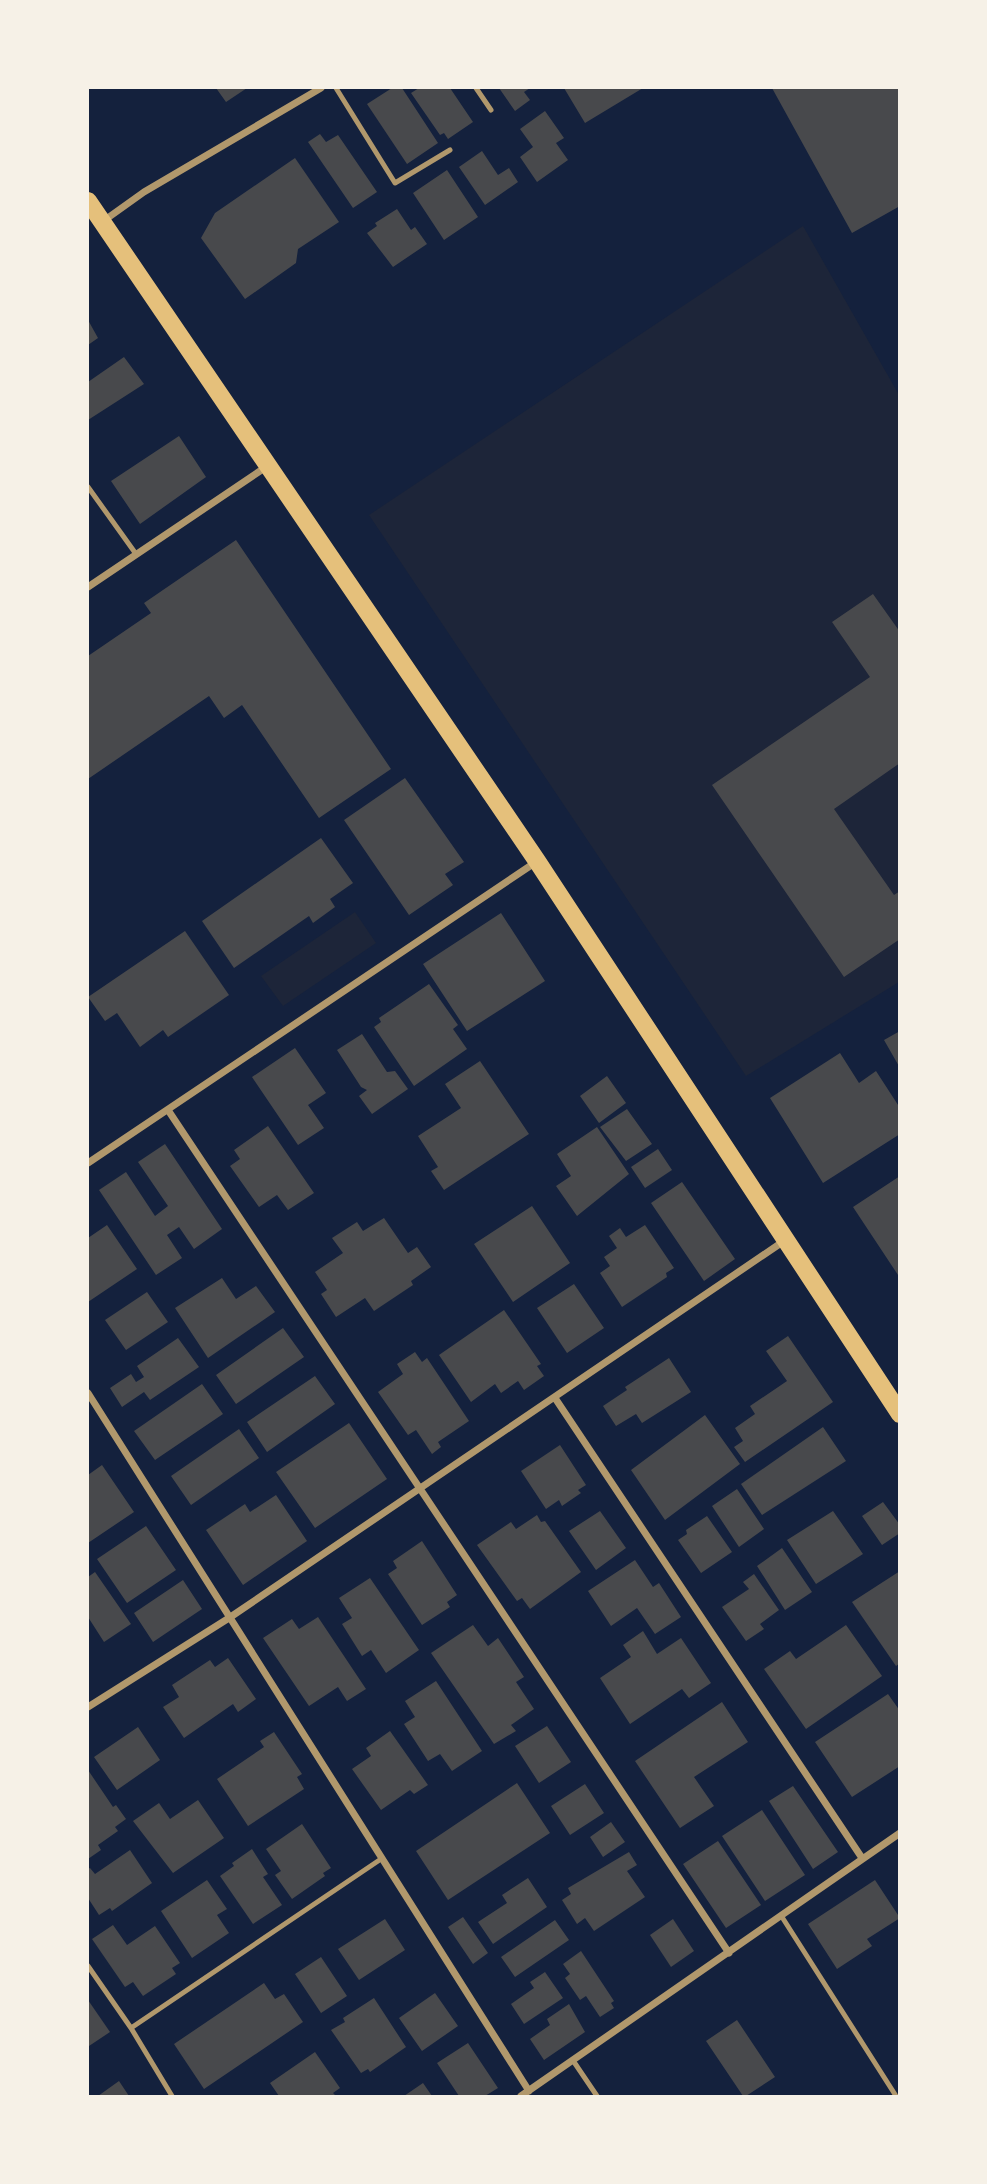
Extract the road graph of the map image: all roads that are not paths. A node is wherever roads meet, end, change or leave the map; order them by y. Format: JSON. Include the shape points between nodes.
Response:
{"nodes":[{"id":1,"x":321,"y":88,"type":"edge"},
{"id":2,"x":336,"y":88,"type":"edge"},
{"id":3,"x":476,"y":88,"type":"edge"},
{"id":4,"x":491,"y":110,"type":"dead end"},
{"id":5,"x":450,"y":150,"type":"dead end"},
{"id":6,"x":88,"y":201,"type":"edge"},
{"id":7,"x":102,"y":222,"type":"junction"},
{"id":8,"x":266,"y":467,"type":"junction"},
{"id":9,"x":88,"y":487,"type":"edge"},
{"id":10,"x":136,"y":554,"type":"junction"},
{"id":11,"x":88,"y":587,"type":"edge"},
{"id":12,"x":537,"y":861,"type":"junction"},
{"id":13,"x":168,"y":1110,"type":"junction"},
{"id":14,"x":88,"y":1163,"type":"edge"},
{"id":15,"x":785,"y":1241,"type":"junction"},
{"id":16,"x":88,"y":1392,"type":"edge"},
{"id":17,"x":555,"y":1398,"type":"junction"},
{"id":18,"x":900,"y":1414,"type":"edge"},
{"id":19,"x":421,"y":1487,"type":"junction"},
{"id":20,"x":229,"y":1618,"type":"junction"},
{"id":21,"x":88,"y":1707,"type":"edge"},
{"id":22,"x":900,"y":1833,"type":"edge"},
{"id":23,"x":862,"y":1858,"type":"junction"},
{"id":24,"x":381,"y":1859,"type":"junction"},
{"id":25,"x":782,"y":1917,"type":"junction"},
{"id":26,"x":729,"y":1953,"type":"junction"},
{"id":27,"x":88,"y":1966,"type":"edge"},
{"id":28,"x":131,"y":2028,"type":"junction"},
{"id":29,"x":574,"y":2062,"type":"junction"},
{"id":30,"x":529,"y":2091,"type":"junction"},
{"id":31,"x":172,"y":2096,"type":"edge"},
{"id":32,"x":521,"y":2096,"type":"edge"},
{"id":33,"x":597,"y":2096,"type":"edge"},
{"id":34,"x":896,"y":2096,"type":"edge"}],
"edges":[{"from":1,"to":7,"type":"street","via":[[144,192]]},
{"from":2,"to":5,"type":"lane","via":[[396,183]]},
{"from":3,"to":4,"type":"lane"},
{"from":6,"to":7,"type":"main road"},
{"from":7,"to":8,"type":"main road"},
{"from":8,"to":10,"type":"street"},
{"from":8,"to":12,"type":"main road"},
{"from":9,"to":10,"type":"lane"},
{"from":10,"to":11,"type":"street"},
{"from":12,"to":13,"type":"street"},
{"from":12,"to":15,"type":"main road"},
{"from":13,"to":14,"type":"street"},
{"from":13,"to":19,"type":"street"},
{"from":15,"to":17,"type":"street"},
{"from":15,"to":18,"type":"main road"},
{"from":16,"to":20,"type":"street"},
{"from":17,"to":19,"type":"street"},
{"from":17,"to":23,"type":"street"},
{"from":19,"to":20,"type":"street"},
{"from":19,"to":26,"type":"street"},
{"from":20,"to":21,"type":"street"},
{"from":20,"to":24,"type":"street"},
{"from":22,"to":23,"type":"street"},
{"from":23,"to":25,"type":"street"},
{"from":24,"to":28,"type":"lane"},
{"from":24,"to":30,"type":"street"},
{"from":25,"to":26,"type":"street"},
{"from":25,"to":34,"type":"lane"},
{"from":26,"to":29,"type":"street"},
{"from":27,"to":28,"type":"lane"},
{"from":28,"to":31,"type":"lane"},
{"from":29,"to":30,"type":"street"},
{"from":29,"to":33,"type":"lane"},
{"from":30,"to":32,"type":"street"}]}
